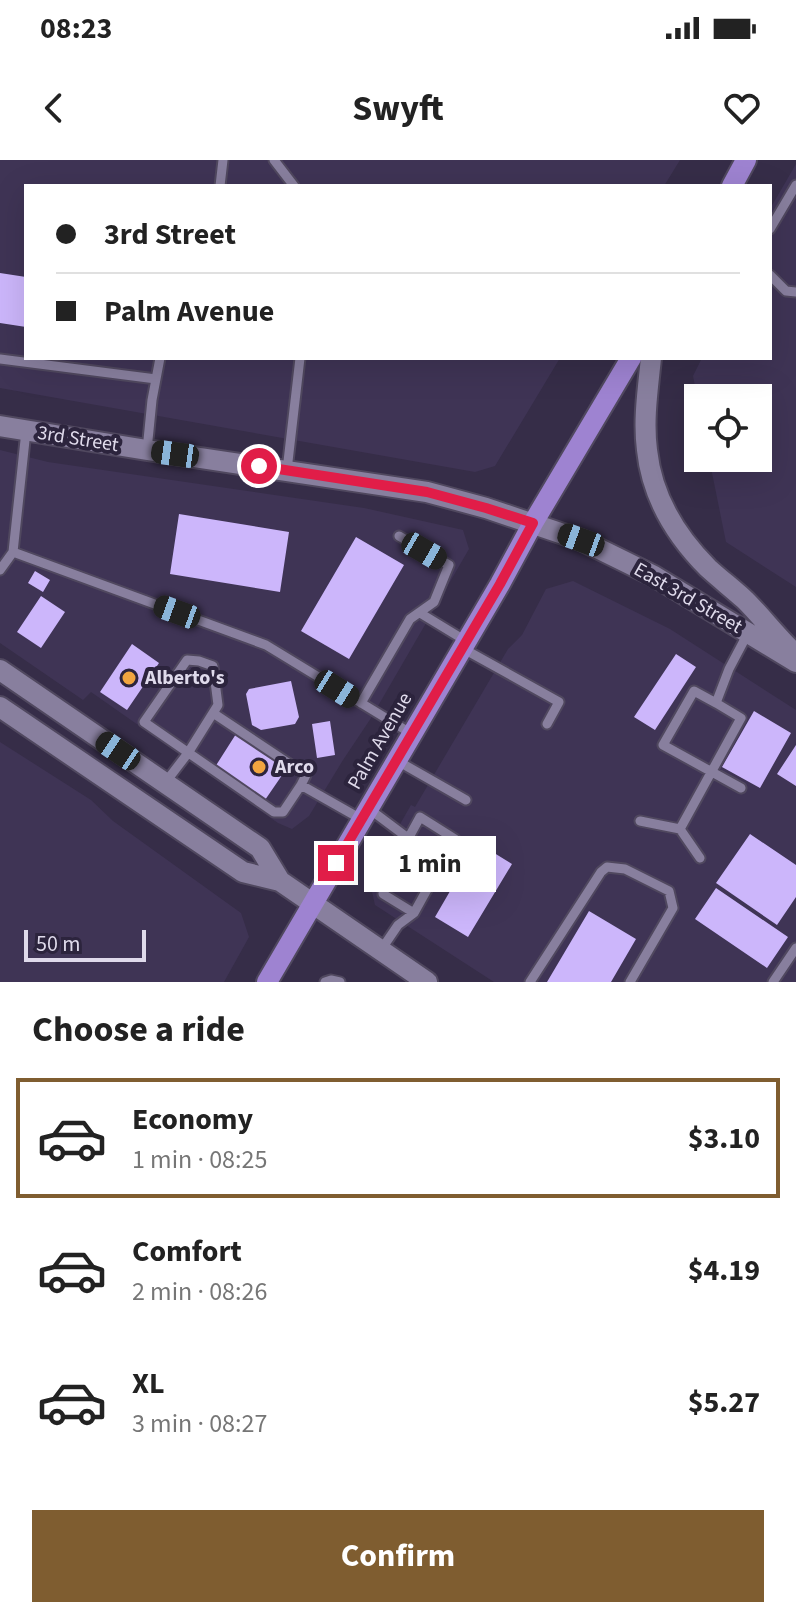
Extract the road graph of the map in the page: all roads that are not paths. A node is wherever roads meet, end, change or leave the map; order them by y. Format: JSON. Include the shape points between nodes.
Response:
{"nodes":[{"id":1,"x":223,"y":160,"type":"edge"},
{"id":2,"x":274,"y":160,"type":"edge"},
{"id":3,"x":746,"y":160,"type":"edge"},
{"id":4,"x":220,"y":184,"type":"edge"},
{"id":5,"x":292,"y":184,"type":"edge"},
{"id":6,"x":733,"y":184,"type":"edge"},
{"id":7,"x":796,"y":185,"type":"edge"},
{"id":8,"x":772,"y":226,"type":"edge"},
{"id":9,"x":772,"y":277,"type":"edge"},
{"id":10,"x":796,"y":292,"type":"edge"},
{"id":11,"x":0,"y":359,"type":"edge"},
{"id":12,"x":160,"y":360,"type":"edge"},
{"id":13,"x":300,"y":360,"type":"edge"},
{"id":14,"x":630,"y":360,"type":"edge"},
{"id":15,"x":651,"y":360,"type":"edge"},
{"id":16,"x":156,"y":379,"type":"junction"},
{"id":17,"x":0,"y":426,"type":"edge"},
{"id":18,"x":26,"y":431,"type":"junction"},
{"id":19,"x":147,"y":450,"type":"junction"},
{"id":20,"x":287,"y":470,"type":"junction"},
{"id":21,"x":533,"y":523,"type":"junction"},
{"id":22,"x":399,"y":536,"type":"dead end"},
{"id":23,"x":13,"y":552,"type":"junction"},
{"id":24,"x":0,"y":570,"type":"edge"},
{"id":25,"x":420,"y":613,"type":"junction"},
{"id":26,"x":748,"y":633,"type":"junction"},
{"id":27,"x":464,"y":644,"type":"junction"},
{"id":28,"x":796,"y":659,"type":"edge"},
{"id":29,"x":0,"y":670,"type":"edge"},
{"id":30,"x":361,"y":703,"type":"junction"},
{"id":31,"x":716,"y":703,"type":"junction"},
{"id":32,"x":0,"y":707,"type":"edge"},
{"id":33,"x":213,"y":713,"type":"junction"},
{"id":34,"x":547,"y":724,"type":"dead end"},
{"id":35,"x":412,"y":734,"type":"junction"},
{"id":36,"x":188,"y":753,"type":"junction"},
{"id":37,"x":396,"y":760,"type":"junction"},
{"id":38,"x":711,"y":772,"type":"junction"},
{"id":39,"x":165,"y":783,"type":"junction"},
{"id":40,"x":301,"y":785,"type":"junction"},
{"id":41,"x":741,"y":788,"type":"dead end"},
{"id":42,"x":466,"y":800,"type":"dead end"},
{"id":43,"x":365,"y":814,"type":"junction"},
{"id":44,"x":640,"y":821,"type":"dead end"},
{"id":45,"x":680,"y":829,"type":"junction"},
{"id":46,"x":408,"y":838,"type":"junction"},
{"id":47,"x":700,"y":858,"type":"dead end"},
{"id":48,"x":445,"y":859,"type":"junction"},
{"id":49,"x":280,"y":881,"type":"junction"},
{"id":50,"x":312,"y":903,"type":"junction"},
{"id":51,"x":414,"y":913,"type":"junction"},
{"id":52,"x":796,"y":948,"type":"edge"},
{"id":53,"x":381,"y":950,"type":"junction"},
{"id":54,"x":267,"y":982,"type":"edge"},
{"id":55,"x":325,"y":982,"type":"edge"},
{"id":56,"x":340,"y":982,"type":"edge"},
{"id":57,"x":427,"y":982,"type":"edge"},
{"id":58,"x":530,"y":982,"type":"edge"},
{"id":59,"x":630,"y":982,"type":"edge"},
{"id":60,"x":773,"y":982,"type":"edge"}],
"edges":[{"from":1,"to":4,"type":"lane"},
{"from":2,"to":5,"type":"lane"},
{"from":3,"to":6,"type":"main road"},
{"from":7,"to":8,"type":"lane"},
{"from":9,"to":10,"type":"lane","via":[[786,291]]},
{"from":11,"to":16,"type":"lane"},
{"from":12,"to":16,"type":"lane"},
{"from":13,"to":20,"type":"lane"},
{"from":14,"to":21,"type":"main road","name":"Palm Avenue"},
{"from":15,"to":28,"type":"main road","via":[[645,432],[652,478],[665,513],[681,539]]},
{"from":16,"to":19,"type":"lane"},
{"from":17,"to":18,"type":"main road","name":"3rd Street"},
{"from":18,"to":19,"type":"main road","name":"3rd Street"},
{"from":18,"to":23,"type":"lane"},
{"from":19,"to":20,"type":"main road","name":"3rd Street"},
{"from":20,"to":21,"type":"main road","name":"3rd Street","via":[[427,492]]},
{"from":21,"to":26,"type":"main road","name":"East 3rd Street","via":[[654,576]]},
{"from":21,"to":27,"type":"main road","name":"Palm Avenue"},
{"from":22,"to":25,"type":"lane","via":[[449,565],[434,602]]},
{"from":23,"to":24,"type":"lane"},
{"from":23,"to":30,"type":"lane","via":[[266,645]]},
{"from":25,"to":27,"type":"lane"},
{"from":25,"to":30,"type":"lane","via":[[410,619]]},
{"from":26,"to":28,"type":"main road","name":"East 3rd Street"},
{"from":26,"to":31,"type":"lane"},
{"from":27,"to":34,"type":"lane","via":[[559,702]]},
{"from":27,"to":35,"type":"main road","name":"Palm Avenue"},
{"from":29,"to":39,"type":"main road"},
{"from":30,"to":35,"type":"lane"},
{"from":31,"to":38,"type":"lane","via":[[741,718]]},
{"from":31,"to":38,"type":"lane","via":[[694,691],[663,745]]},
{"from":32,"to":49,"type":"main road","via":[[243,872]]},
{"from":33,"to":36,"type":"lane"},
{"from":33,"to":36,"type":"lane","via":[[218,705],[213,666],[187,660],[144,722]]},
{"from":33,"to":40,"type":"lane","via":[[306,775]]},
{"from":35,"to":37,"type":"main road","name":"Palm Avenue"},
{"from":36,"to":39,"type":"lane"},
{"from":36,"to":40,"type":"lane","via":[[274,812],[283,812]]},
{"from":37,"to":42,"type":"lane"},
{"from":37,"to":43,"type":"main road","name":"Palm Avenue"},
{"from":38,"to":41,"type":"lane"},
{"from":38,"to":45,"type":"lane"},
{"from":39,"to":49,"type":"main road","via":[[260,848]]},
{"from":40,"to":43,"type":"lane"},
{"from":43,"to":46,"type":"lane"},
{"from":43,"to":50,"type":"main road","name":"Palm Avenue"},
{"from":44,"to":45,"type":"lane"},
{"from":45,"to":47,"type":"lane"},
{"from":46,"to":48,"type":"lane"},
{"from":46,"to":48,"type":"lane","via":[[420,817],[455,839]]},
{"from":46,"to":51,"type":"lane","via":[[383,894]]},
{"from":48,"to":51,"type":"lane"},
{"from":49,"to":50,"type":"main road"},
{"from":50,"to":53,"type":"main road"},
{"from":50,"to":54,"type":"main road","name":"Palm Avenue"},
{"from":51,"to":53,"type":"lane"},
{"from":52,"to":60,"type":"lane"},
{"from":53,"to":57,"type":"main road"},
{"from":55,"to":56,"type":"lane"},
{"from":58,"to":59,"type":"lane","via":[[607,867],[625,869],[669,891],[673,908]]}]}
